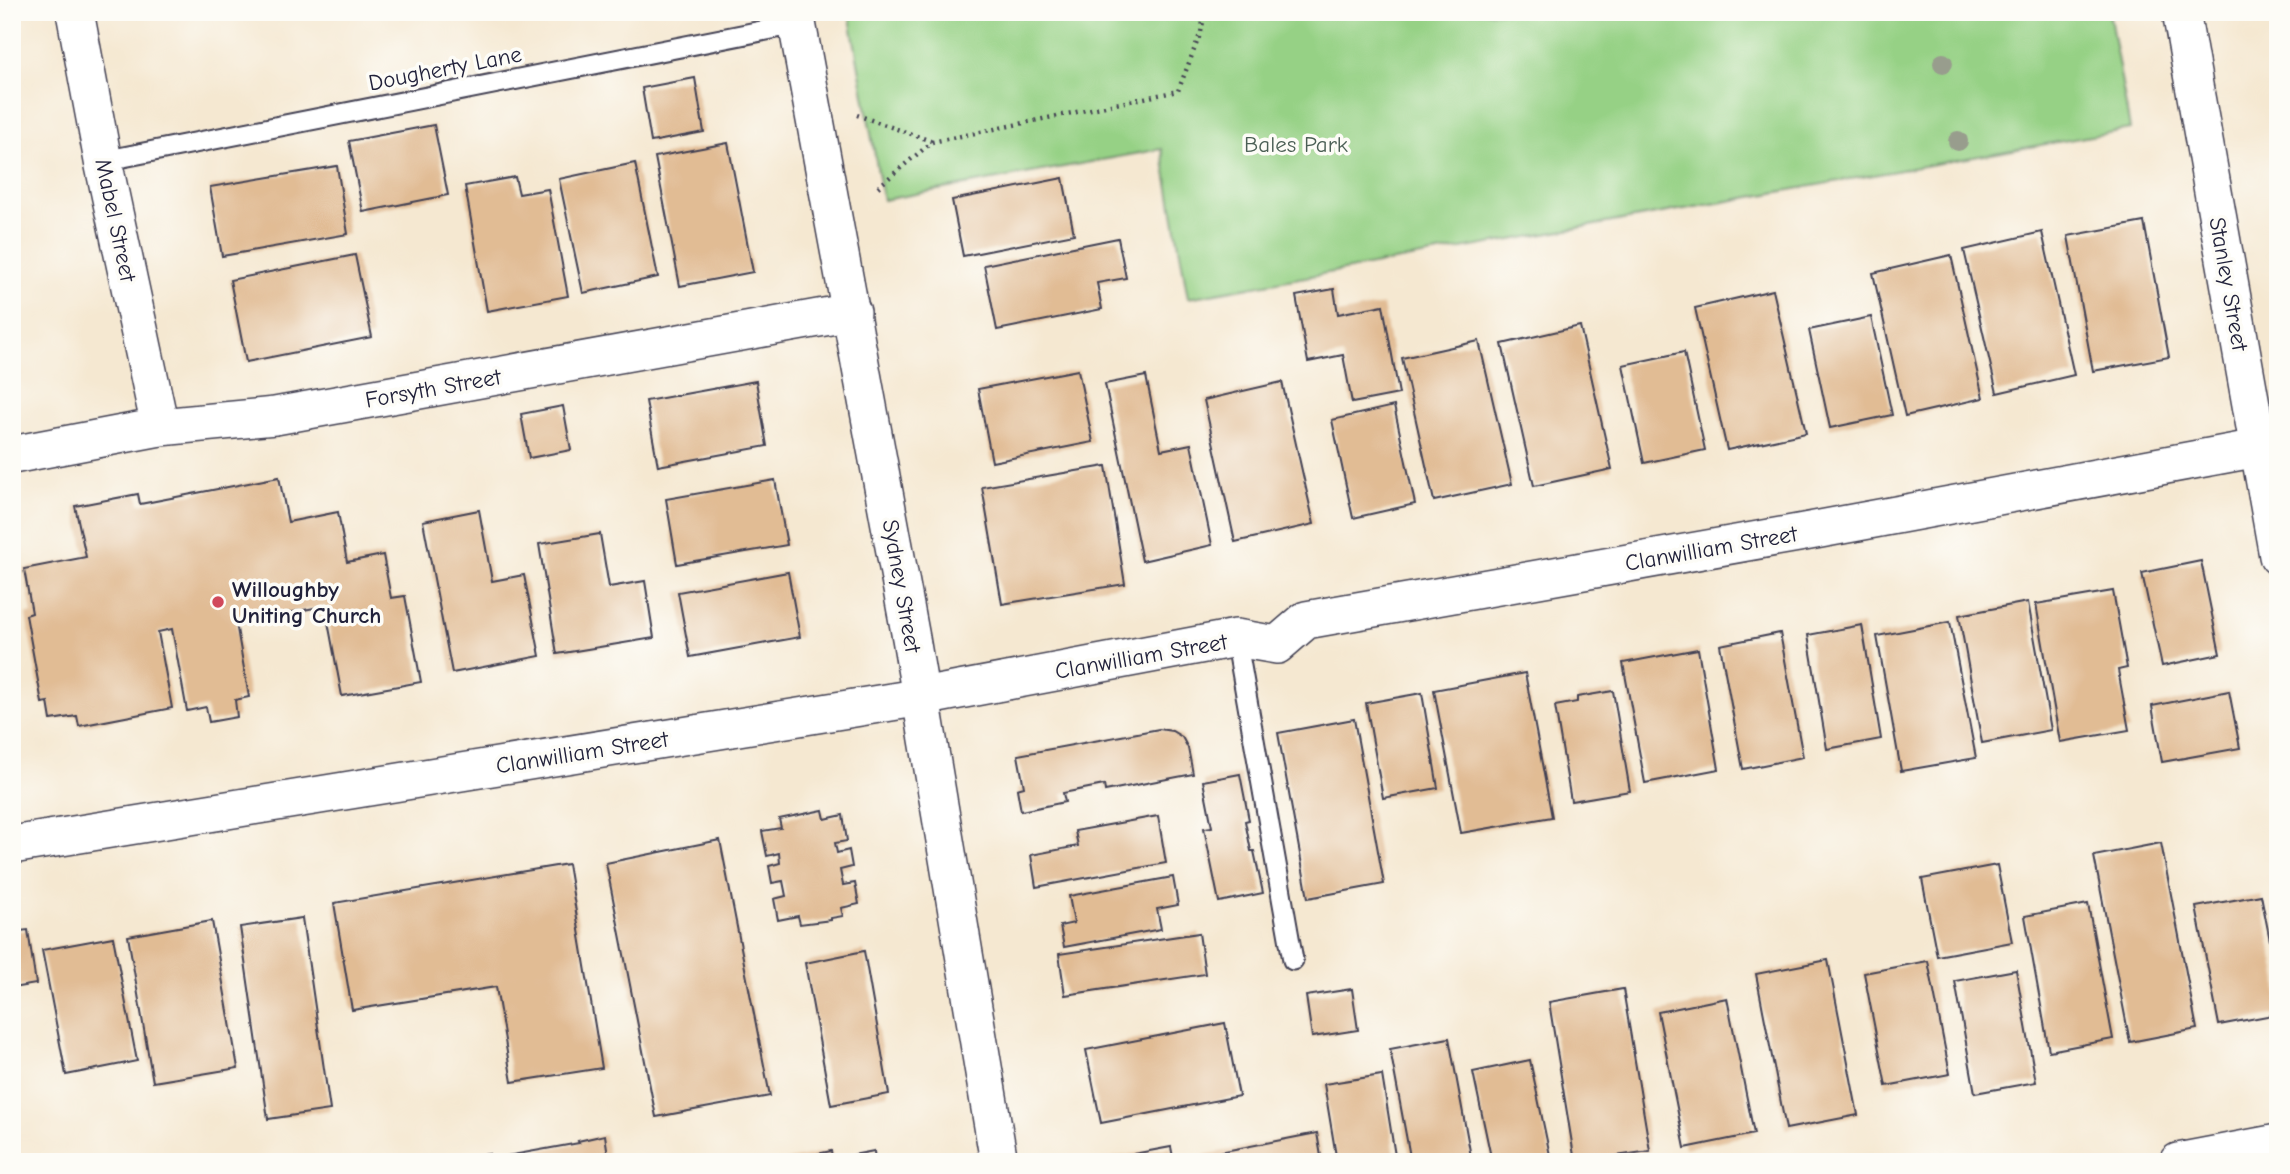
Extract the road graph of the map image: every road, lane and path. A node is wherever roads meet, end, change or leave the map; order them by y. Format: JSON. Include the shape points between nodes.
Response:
{"nodes":[{"id":1,"x":75,"y":12,"type":"edge"},
{"id":2,"x":1205,"y":12,"type":"edge"},
{"id":3,"x":2181,"y":12,"type":"edge"},
{"id":4,"x":796,"y":18,"type":"edge"},
{"id":5,"x":857,"y":115,"type":"dead end"},
{"id":6,"x":932,"y":142,"type":"junction"},
{"id":7,"x":103,"y":161,"type":"junction"},
{"id":8,"x":878,"y":187,"type":"dead end"},
{"id":9,"x":852,"y":312,"type":"junction"},
{"id":10,"x":160,"y":427,"type":"junction"},
{"id":11,"x":2258,"y":448,"type":"junction"},
{"id":12,"x":12,"y":455,"type":"edge"},
{"id":13,"x":2278,"y":556,"type":"edge"},
{"id":14,"x":1236,"y":638,"type":"junction"},
{"id":15,"x":922,"y":697,"type":"junction"},
{"id":16,"x":12,"y":845,"type":"edge"},
{"id":17,"x":1293,"y":960,"type":"dead end"},
{"id":18,"x":2278,"y":1143,"type":"edge"},
{"id":19,"x":999,"y":1162,"type":"edge"},
{"id":20,"x":2178,"y":1162,"type":"edge"}],
"edges":[{"from":1,"to":7,"type":"street","name":"Mabel Street"},
{"from":2,"to":6,"type":"path","via":[[1178,91]]},
{"from":3,"to":11,"type":"street","name":"Stanley Street"},
{"from":4,"to":7,"type":"lane","name":"Dougherty Lane"},
{"from":4,"to":9,"type":"street","name":"Sydney Street"},
{"from":5,"to":6,"type":"path"},
{"from":6,"to":8,"type":"path"},
{"from":7,"to":10,"type":"street","name":"Mabel Street"},
{"from":9,"to":10,"type":"street","name":"Forsyth Street","via":[[275,416]]},
{"from":9,"to":15,"type":"street","name":"Sydney Street"},
{"from":10,"to":12,"type":"street","name":"Forsyth Street"},
{"from":11,"to":13,"type":"street","name":"Stanley Street"},
{"from":11,"to":14,"type":"street","name":"Clanwilliam Street","via":[[1306,620],[1277,645]]},
{"from":14,"to":15,"type":"street","name":"Clanwilliam Street"},
{"from":14,"to":17,"type":"lane"},
{"from":15,"to":16,"type":"street","name":"Clanwilliam Street"},
{"from":15,"to":19,"type":"street","name":"Sydney Street"},
{"from":18,"to":20,"type":"street"}]}
